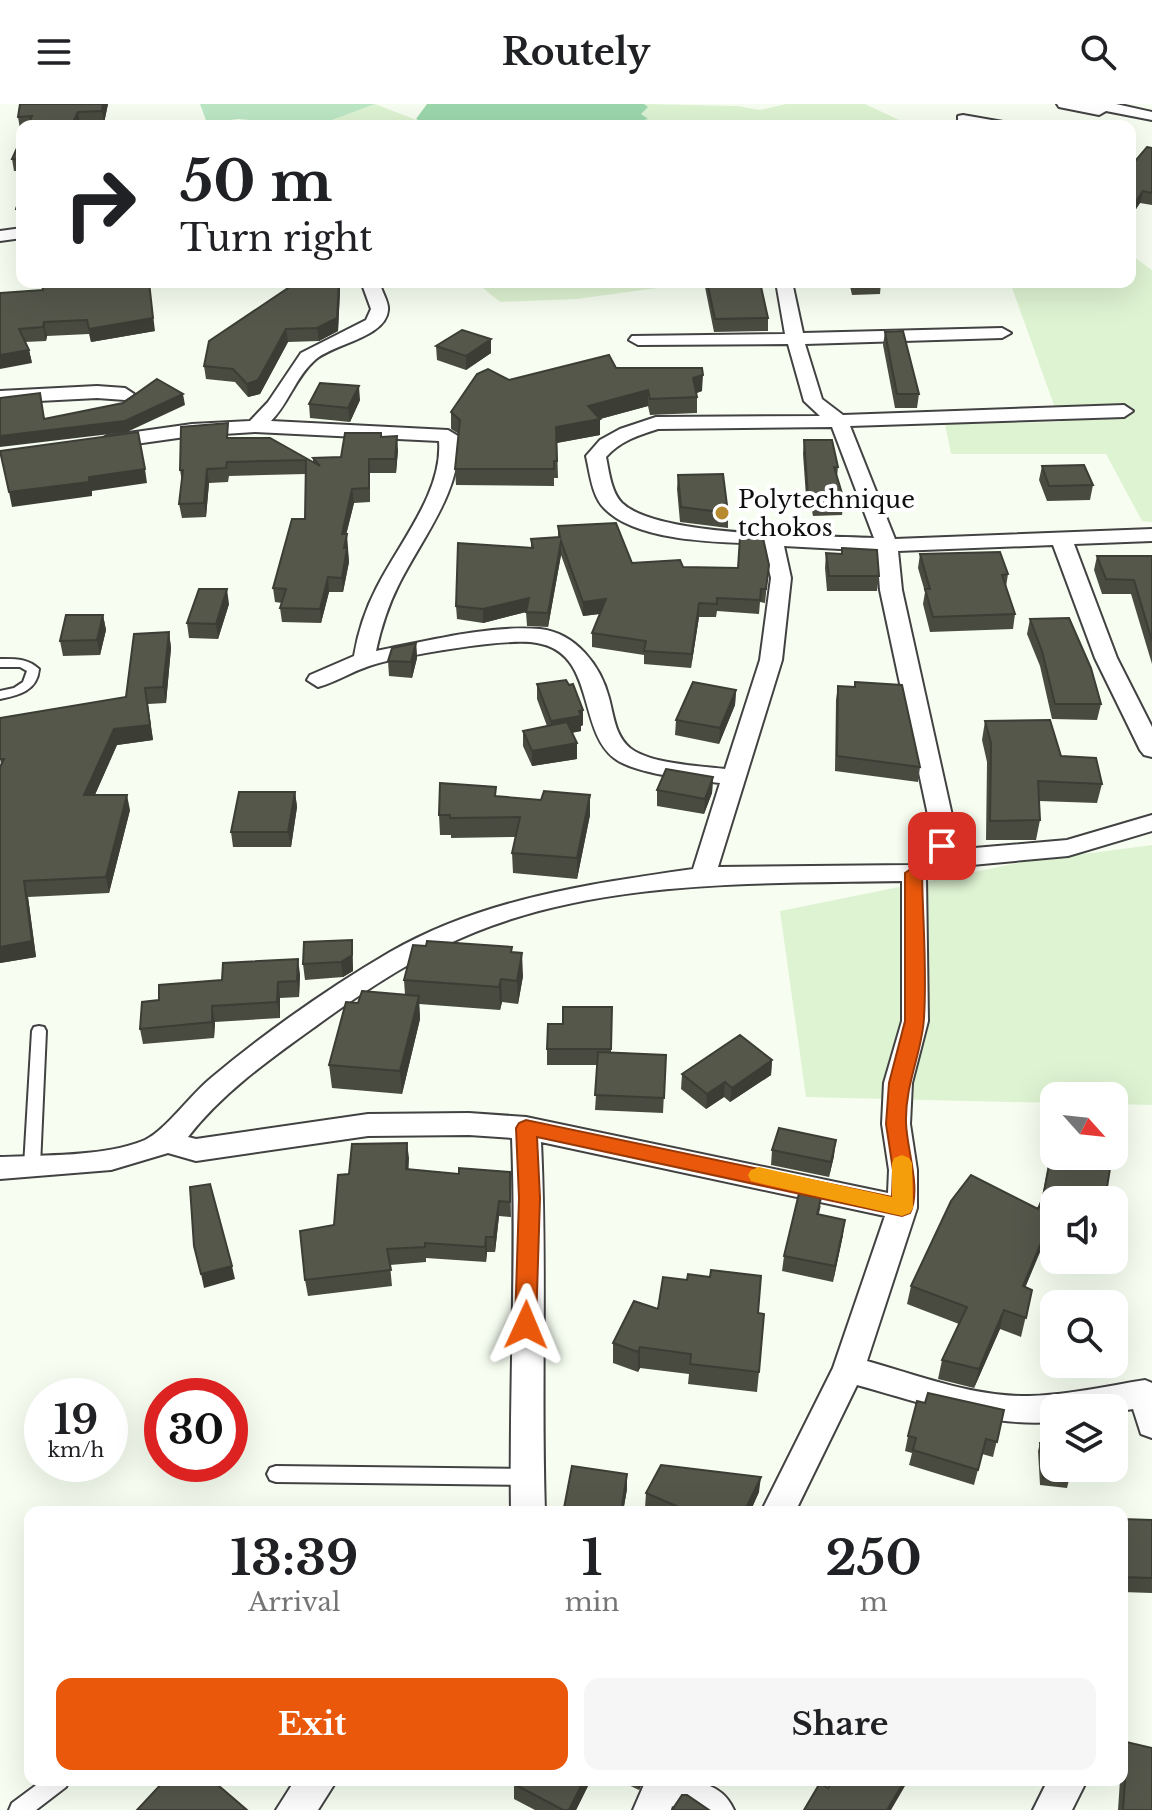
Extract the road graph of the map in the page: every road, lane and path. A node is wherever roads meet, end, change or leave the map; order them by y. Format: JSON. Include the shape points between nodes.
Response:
{"nodes":[{"id":1,"x":1064,"y":104,"type":"edge"},
{"id":2,"x":1103,"y":107,"type":"edge"},
{"id":3,"x":1152,"y":116,"type":"edge"},
{"id":4,"x":963,"y":119,"type":"dead end"},
{"id":5,"x":969,"y":120,"type":"edge"},
{"id":6,"x":372,"y":288,"type":"edge"},
{"id":7,"x":785,"y":288,"type":"edge"},
{"id":8,"x":1002,"y":333,"type":"dead end"},
{"id":9,"x":795,"y":339,"type":"junction"},
{"id":10,"x":638,"y":340,"type":"dead end"},
{"id":11,"x":125,"y":394,"type":"dead end"},
{"id":12,"x":0,"y":397,"type":"edge"},
{"id":13,"x":1124,"y":411,"type":"dead end"},
{"id":14,"x":839,"y":421,"type":"junction"},
{"id":15,"x":255,"y":426,"type":"junction"},
{"id":16,"x":81,"y":447,"type":"edge"},
{"id":17,"x":1152,"y":535,"type":"edge"},
{"id":18,"x":1061,"y":538,"type":"junction"},
{"id":19,"x":772,"y":539,"type":"junction"},
{"id":20,"x":887,"y":545,"type":"junction"},
{"id":21,"x":364,"y":660,"type":"junction"},
{"id":22,"x":0,"y":663,"type":"edge"},
{"id":23,"x":318,"y":680,"type":"dead end"},
{"id":24,"x":0,"y":695,"type":"edge"},
{"id":25,"x":1152,"y":750,"type":"edge"},
{"id":26,"x":732,"y":777,"type":"junction"},
{"id":27,"x":1152,"y":823,"type":"edge"},
{"id":28,"x":924,"y":867,"type":"junction"},
{"id":29,"x":703,"y":876,"type":"junction"},
{"id":30,"x":39,"y":1031,"type":"dead end"},
{"id":31,"x":526,"y":1128,"type":"junction"},
{"id":32,"x":166,"y":1142,"type":"junction"},
{"id":33,"x":32,"y":1166,"type":"junction"},
{"id":34,"x":0,"y":1168,"type":"edge"},
{"id":35,"x":902,"y":1208,"type":"junction"},
{"id":36,"x":849,"y":1369,"type":"junction"},
{"id":37,"x":1128,"y":1397,"type":"edge"},
{"id":38,"x":1040,"y":1410,"type":"edge"},
{"id":39,"x":1152,"y":1424,"type":"edge"},
{"id":40,"x":276,"y":1474,"type":"dead end"},
{"id":41,"x":527,"y":1477,"type":"junction"},
{"id":42,"x":528,"y":1506,"type":"edge"},
{"id":43,"x":781,"y":1506,"type":"edge"},
{"id":44,"x":51,"y":1786,"type":"edge"},
{"id":45,"x":1065,"y":1786,"type":"edge"},
{"id":46,"x":660,"y":1790,"type":"edge"},
{"id":47,"x":19,"y":1810,"type":"edge"},
{"id":48,"x":715,"y":1810,"type":"edge"},
{"id":49,"x":1052,"y":1810,"type":"edge"}],
"edges":[{"from":1,"to":2,"type":"street"},
{"from":2,"to":3,"type":"street"},
{"from":4,"to":5,"type":"street"},
{"from":6,"to":15,"type":"street","via":[[380,308],[370,325],[312,353]]},
{"from":7,"to":9,"type":"street"},
{"from":8,"to":9,"type":"street"},
{"from":9,"to":10,"type":"street"},
{"from":9,"to":14,"type":"street","via":[[813,401]]},
{"from":11,"to":12,"type":"street"},
{"from":13,"to":14,"type":"street"},
{"from":14,"to":19,"type":"street","via":[[656,423],[627,433],[596,456],[612,505],[633,519],[683,534]]},
{"from":14,"to":20,"type":"street"},
{"from":15,"to":16,"type":"street"},
{"from":15,"to":21,"type":"street","via":[[448,436],[445,477],[385,591]]},
{"from":17,"to":18,"type":"street"},
{"from":18,"to":20,"type":"street"},
{"from":18,"to":25,"type":"street","via":[[1106,658]]},
{"from":19,"to":20,"type":"street"},
{"from":19,"to":26,"type":"street","via":[[781,578],[771,660]]},
{"from":20,"to":28,"type":"street","via":[[891,590],[943,829],[942,846]]},
{"from":21,"to":23,"type":"street"},
{"from":21,"to":26,"type":"street","via":[[469,640],[540,636],[564,646],[582,662],[607,736],[624,755],[672,770]]},
{"from":22,"to":24,"type":"lane","via":[[33,669],[28,685]]},
{"from":26,"to":29,"type":"street"},
{"from":27,"to":28,"type":"street","via":[[1068,848]]},
{"from":28,"to":29,"type":"street"},
{"from":28,"to":35,"type":"street","via":[[915,1021],[898,1083]]},
{"from":29,"to":32,"type":"street","via":[[559,896],[507,910],[402,956],[242,1070],[197,1106]]},
{"from":30,"to":33,"type":"lane"},
{"from":31,"to":32,"type":"street","via":[[368,1125],[196,1150]]},
{"from":31,"to":35,"type":"street"},
{"from":31,"to":41,"type":"street"},
{"from":32,"to":33,"type":"street","via":[[94,1162]]},
{"from":33,"to":34,"type":"street"},
{"from":35,"to":36,"type":"street"},
{"from":36,"to":38,"type":"street","via":[[970,1402]]},
{"from":36,"to":43,"type":"street"},
{"from":37,"to":39,"type":"street","via":[[1145,1394]]},
{"from":40,"to":41,"type":"lane"},
{"from":41,"to":42,"type":"street"},
{"from":44,"to":47,"type":"lane"},
{"from":45,"to":49,"type":"street"},
{"from":46,"to":48,"type":"street"}]}
